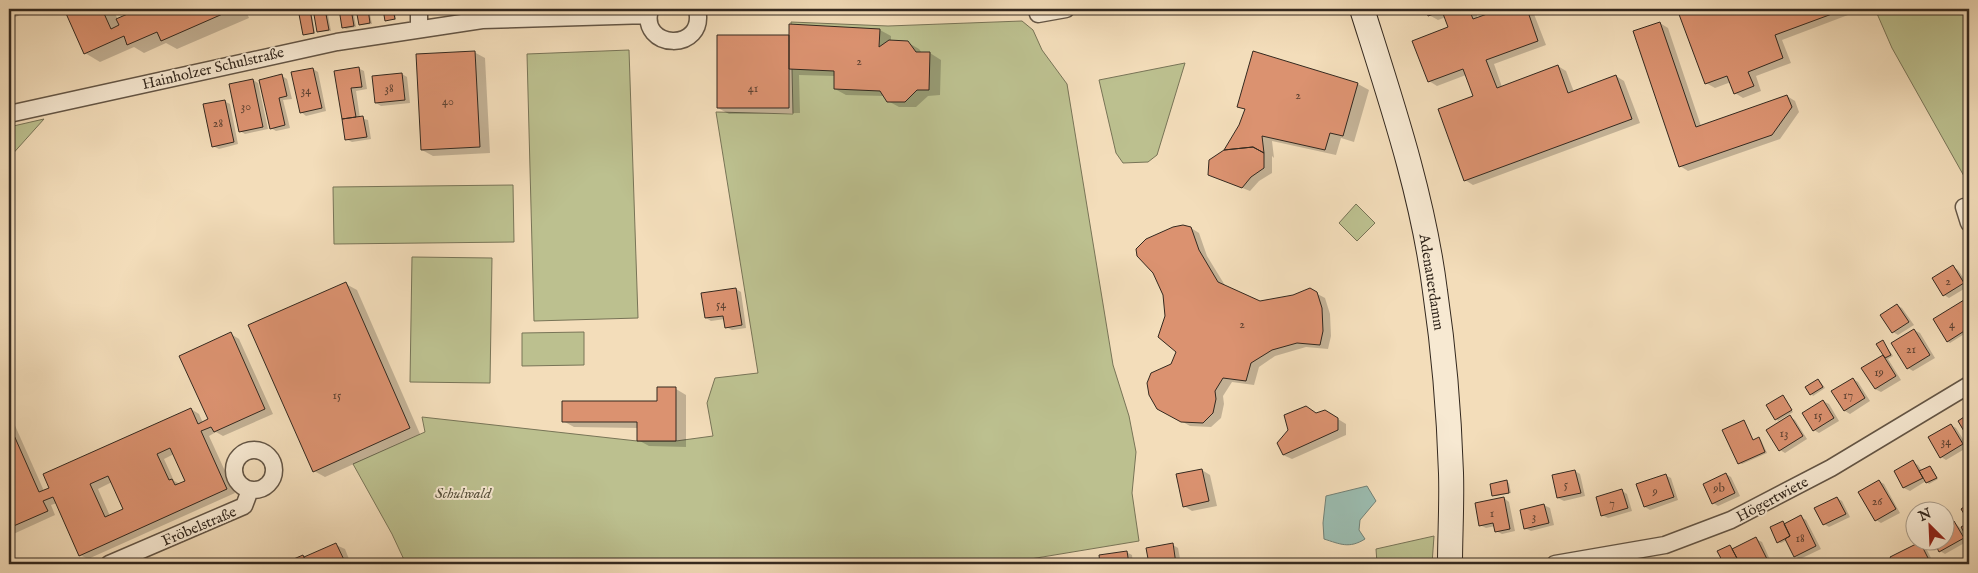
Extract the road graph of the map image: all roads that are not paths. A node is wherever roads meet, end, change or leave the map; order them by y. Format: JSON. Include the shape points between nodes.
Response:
{"nodes":[{"id":1,"x":419,"y":9,"type":"edge"},
{"id":2,"x":696,"y":9,"type":"edge"},
{"id":3,"x":1066,"y":9,"type":"edge"},
{"id":4,"x":1362,"y":9,"type":"edge"},
{"id":5,"x":649,"y":12,"type":"edge"},
{"id":6,"x":1038,"y":14,"type":"dead end"},
{"id":7,"x":419,"y":29,"type":"junction"},
{"id":8,"x":9,"y":114,"type":"edge"},
{"id":9,"x":1964,"y":207,"type":"dead end"},
{"id":10,"x":1969,"y":223,"type":"edge"},
{"id":11,"x":1969,"y":385,"type":"edge"},
{"id":12,"x":250,"y":490,"type":"dead end"},
{"id":13,"x":109,"y":564,"type":"edge"},
{"id":14,"x":1450,"y":564,"type":"edge"},
{"id":15,"x":1554,"y":564,"type":"edge"}],
"edges":[{"from":1,"to":7,"type":"street"},
{"from":2,"to":5,"type":"street","name":"Hainholzer Schulstraße","via":[[696,29],[681,41],[671,42],[654,33]]},
{"from":3,"to":6,"type":"street"},
{"from":4,"to":14,"type":"street","name":"Adenauerdamm","via":[[1400,128],[1435,290],[1448,411]]},
{"from":5,"to":7,"type":"street","name":"Hainholzer Schulstraße","via":[[482,20]]},
{"from":7,"to":8,"type":"street","name":"Hainholzer Schulstraße","via":[[295,50]]},
{"from":9,"to":10,"type":"street"},
{"from":11,"to":15,"type":"street","name":"Högertwiete","via":[[1831,468],[1731,520],[1665,545]]},
{"from":12,"to":13,"type":"street","name":"Fröbelstraße","via":[[244,506]]}]}
